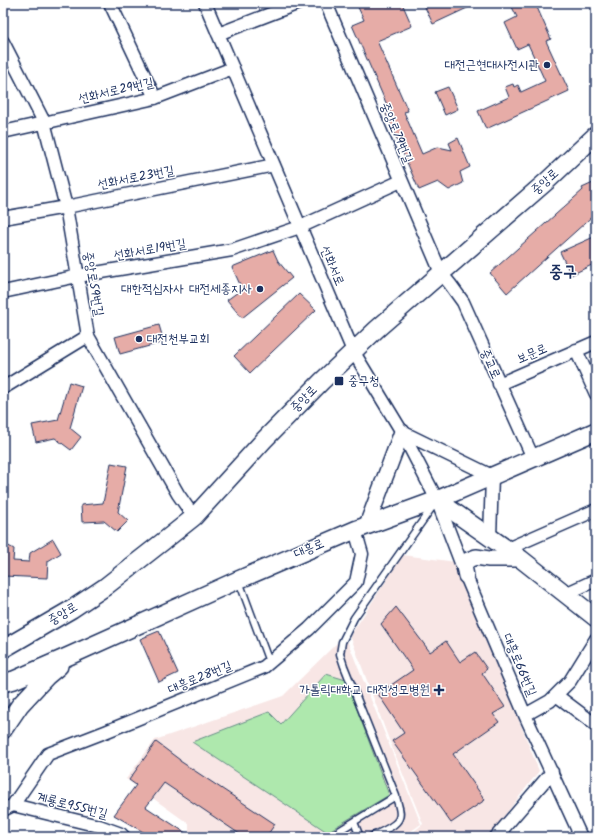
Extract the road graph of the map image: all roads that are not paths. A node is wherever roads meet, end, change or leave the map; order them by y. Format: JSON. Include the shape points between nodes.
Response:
{"nodes":[{"id":1,"x":110,"y":3,"type":"edge"},
{"id":2,"x":205,"y":3,"type":"edge"},
{"id":3,"x":299,"y":3,"type":"edge"},
{"id":4,"x":326,"y":3,"type":"edge"},
{"id":5,"x":218,"y":34,"type":"junction"},
{"id":6,"x":3,"y":42,"type":"edge"},
{"id":7,"x":233,"y":68,"type":"junction"},
{"id":8,"x":156,"y":98,"type":"junction"},
{"id":9,"x":44,"y":122,"type":"junction"},
{"id":10,"x":3,"y":132,"type":"edge"},
{"id":11,"x":596,"y":135,"type":"edge"},
{"id":12,"x":274,"y":165,"type":"junction"},
{"id":13,"x":401,"y":181,"type":"junction"},
{"id":14,"x":66,"y":206,"type":"junction"},
{"id":15,"x":3,"y":218,"type":"edge"},
{"id":16,"x":300,"y":227,"type":"junction"},
{"id":17,"x":441,"y":273,"type":"junction"},
{"id":18,"x":78,"y":276,"type":"junction"},
{"id":19,"x":3,"y":292,"type":"edge"},
{"id":20,"x":88,"y":336,"type":"junction"},
{"id":21,"x":596,"y":342,"type":"edge"},
{"id":22,"x":576,"y":350,"type":"junction"},
{"id":23,"x":353,"y":352,"type":"junction"},
{"id":24,"x":499,"y":384,"type":"junction"},
{"id":25,"x":3,"y":388,"type":"edge"},
{"id":26,"x":596,"y":394,"type":"edge"},
{"id":27,"x":596,"y":431,"type":"edge"},
{"id":28,"x":402,"y":432,"type":"junction"},
{"id":29,"x":533,"y":458,"type":"junction"},
{"id":30,"x":492,"y":476,"type":"junction"},
{"id":31,"x":437,"y":500,"type":"junction"},
{"id":32,"x":596,"y":510,"type":"edge"},
{"id":33,"x":194,"y":516,"type":"junction"},
{"id":34,"x":361,"y":528,"type":"junction"},
{"id":35,"x":490,"y":538,"type":"junction"},
{"id":36,"x":507,"y":549,"type":"junction"},
{"id":37,"x":521,"y":559,"type":"junction"},
{"id":38,"x":466,"y":576,"type":"junction"},
{"id":39,"x":238,"y":580,"type":"junction"},
{"id":40,"x":596,"y":580,"type":"edge"},
{"id":41,"x":565,"y":594,"type":"junction"},
{"id":42,"x":596,"y":618,"type":"edge"},
{"id":43,"x":596,"y":639,"type":"edge"},
{"id":44,"x":3,"y":649,"type":"edge"},
{"id":45,"x":70,"y":656,"type":"junction"},
{"id":46,"x":269,"y":662,"type":"junction"},
{"id":47,"x":3,"y":683,"type":"edge"},
{"id":48,"x":556,"y":695,"type":"junction"},
{"id":49,"x":525,"y":715,"type":"junction"},
{"id":50,"x":596,"y":725,"type":"edge"},
{"id":51,"x":3,"y":730,"type":"edge"},
{"id":52,"x":552,"y":772,"type":"junction"},
{"id":53,"x":396,"y":796,"type":"junction"},
{"id":54,"x":8,"y":808,"type":"edge"},
{"id":55,"x":354,"y":822,"type":"junction"},
{"id":56,"x":120,"y":836,"type":"edge"},
{"id":57,"x":329,"y":837,"type":"edge"},
{"id":58,"x":360,"y":837,"type":"edge"},
{"id":59,"x":371,"y":837,"type":"edge"},
{"id":60,"x":496,"y":837,"type":"edge"},
{"id":61,"x":581,"y":837,"type":"edge"}],
"edges":[{"from":1,"to":8,"type":"street"},
{"from":2,"to":5,"type":"street","name":"선화서로"},
{"from":3,"to":5,"type":"street"},
{"from":4,"to":13,"type":"street","name":"중앙로79번길"},
{"from":5,"to":7,"type":"street","name":"선화서로"},
{"from":6,"to":9,"type":"street","name":"중앙로59번길"},
{"from":7,"to":8,"type":"street","name":"선화서로29번길"},
{"from":7,"to":12,"type":"street","name":"선화서로"},
{"from":8,"to":9,"type":"street","name":"선화서로29번길"},
{"from":9,"to":10,"type":"street","name":"선화서로29번길"},
{"from":9,"to":14,"type":"street","name":"중앙로59번길"},
{"from":11,"to":17,"type":"main road","name":"중앙로"},
{"from":12,"to":14,"type":"street","name":"선화서로23번길"},
{"from":12,"to":16,"type":"street","name":"선화서로"},
{"from":13,"to":16,"type":"street","name":"선화서로19번길"},
{"from":13,"to":17,"type":"street","name":"중앙로79번길"},
{"from":14,"to":15,"type":"street","name":"선화서로23번길"},
{"from":14,"to":18,"type":"street","name":"중앙로59번길"},
{"from":16,"to":18,"type":"street","name":"선화서로19번길","via":[[232,250]]},
{"from":16,"to":23,"type":"street","name":"선화서로"},
{"from":17,"to":23,"type":"main road","name":"중앙로"},
{"from":17,"to":24,"type":"street","name":"중교로","via":[[463,302]]},
{"from":18,"to":19,"type":"street","name":"선화서로19번길"},
{"from":18,"to":20,"type":"street","name":"중앙로59번길"},
{"from":20,"to":25,"type":"street"},
{"from":20,"to":33,"type":"street","name":"중앙로59번길","via":[[178,494]]},
{"from":21,"to":22,"type":"street","name":"보문로"},
{"from":22,"to":24,"type":"street","name":"보문로"},
{"from":22,"to":26,"type":"street"},
{"from":23,"to":28,"type":"street","name":"선화서로"},
{"from":23,"to":33,"type":"main road","name":"중앙로","via":[[264,440]]},
{"from":24,"to":29,"type":"street","name":"중교로"},
{"from":27,"to":29,"type":"main road"},
{"from":28,"to":30,"type":"street"},
{"from":28,"to":31,"type":"street","name":"선화서로"},
{"from":28,"to":34,"type":"street"},
{"from":29,"to":30,"type":"main road"},
{"from":30,"to":31,"type":"main road"},
{"from":30,"to":35,"type":"street"},
{"from":31,"to":34,"type":"main road","name":"대흥로"},
{"from":31,"to":35,"type":"main road"},
{"from":31,"to":38,"type":"street","name":"대흥로66번길"},
{"from":31,"to":53,"type":"lane","via":[[354,618],[342,642],[340,654]]},
{"from":32,"to":36,"type":"street"},
{"from":33,"to":44,"type":"main road","name":"중앙로","via":[[105,587]]},
{"from":34,"to":39,"type":"main road","name":"대흥로"},
{"from":34,"to":46,"type":"street","name":"대흥로28번길","via":[[362,554],[356,582],[309,629]]},
{"from":35,"to":36,"type":"main road"},
{"from":36,"to":37,"type":"main road"},
{"from":37,"to":38,"type":"street","via":[[476,557],[468,560],[464,566]]},
{"from":37,"to":41,"type":"main road"},
{"from":38,"to":49,"type":"street","name":"대흥로66번길"},
{"from":39,"to":45,"type":"main road","name":"대흥로"},
{"from":39,"to":46,"type":"lane"},
{"from":40,"to":41,"type":"street"},
{"from":41,"to":42,"type":"main road"},
{"from":43,"to":48,"type":"street","via":[[570,681]]},
{"from":45,"to":47,"type":"main road","name":"대흥로"},
{"from":45,"to":51,"type":"main road","via":[[20,705]]},
{"from":46,"to":54,"type":"street","name":"대흥로28번길","via":[[257,670],[48,754]]},
{"from":48,"to":49,"type":"street"},
{"from":48,"to":50,"type":"street"},
{"from":49,"to":52,"type":"street","name":"대흥로66번길"},
{"from":52,"to":60,"type":"street"},
{"from":52,"to":61,"type":"street","name":"대흥로66번길"},
{"from":53,"to":55,"type":"lane"},
{"from":53,"to":59,"type":"lane","via":[[400,817],[396,824]]},
{"from":54,"to":56,"type":"street","name":"계룡로955번길","via":[[99,826]]},
{"from":55,"to":57,"type":"lane"},
{"from":55,"to":58,"type":"lane"}]}
